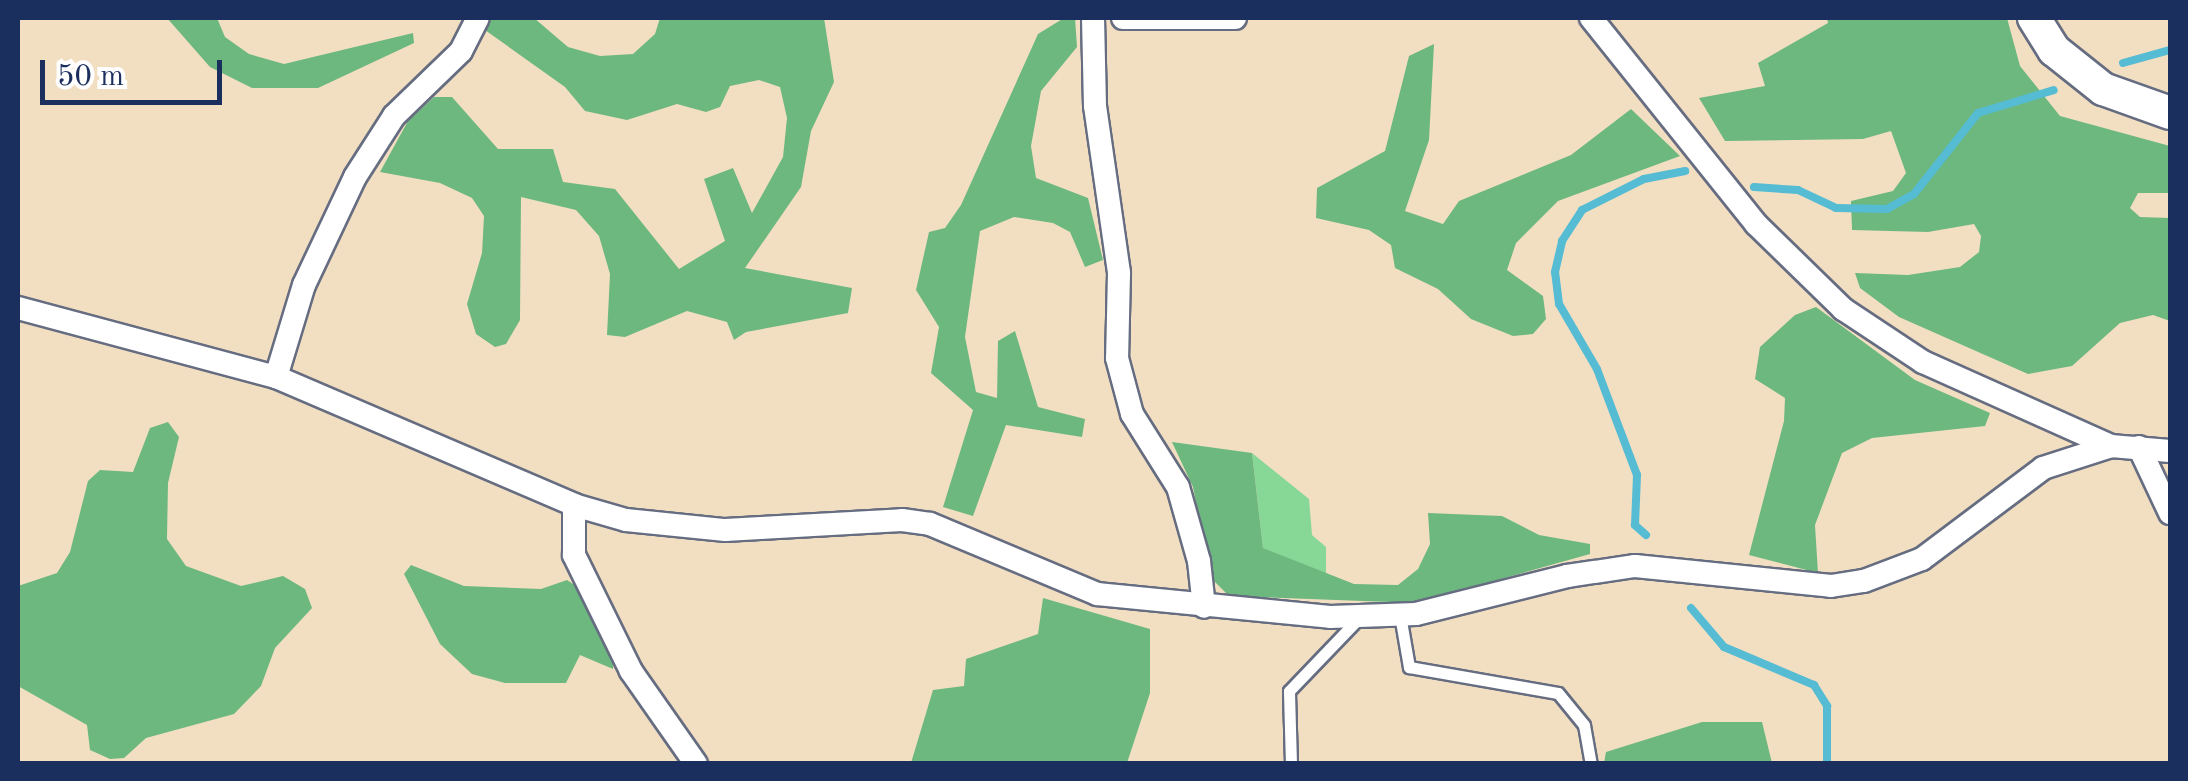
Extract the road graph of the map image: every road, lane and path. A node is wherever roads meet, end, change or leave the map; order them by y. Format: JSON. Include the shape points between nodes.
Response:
{"nodes":[{"id":1,"x":478,"y":18,"type":"edge"},
{"id":2,"x":1093,"y":18,"type":"edge"},
{"id":3,"x":1123,"y":18,"type":"edge"},
{"id":4,"x":1235,"y":18,"type":"edge"},
{"id":5,"x":1590,"y":18,"type":"edge"},
{"id":6,"x":2034,"y":18,"type":"edge"},
{"id":7,"x":2170,"y":114,"type":"edge"},
{"id":8,"x":18,"y":308,"type":"edge"},
{"id":9,"x":276,"y":378,"type":"junction"},
{"id":10,"x":2112,"y":446,"type":"junction"},
{"id":11,"x":2139,"y":447,"type":"junction"},
{"id":12,"x":2170,"y":450,"type":"edge"},
{"id":13,"x":574,"y":505,"type":"junction"},
{"id":14,"x":2170,"y":513,"type":"edge"},
{"id":15,"x":1204,"y":607,"type":"junction"},
{"id":16,"x":1400,"y":615,"type":"junction"},
{"id":17,"x":1360,"y":617,"type":"junction"},
{"id":18,"x":696,"y":764,"type":"edge"},
{"id":19,"x":1290,"y":764,"type":"edge"},
{"id":20,"x":1591,"y":764,"type":"edge"}],
"edges":[{"from":1,"to":9,"type":"street","via":[[460,52],[394,116],[355,177],[304,285]]},
{"from":2,"to":15,"type":"street","via":[[1095,106],[1119,273],[1117,358],[1132,414],[1178,488]]},
{"from":3,"to":4,"type":"street"},
{"from":5,"to":10,"type":"street","via":[[1756,224],[1844,309],[1923,362]]},
{"from":6,"to":7,"type":"main road","via":[[2054,50],[2103,89]]},
{"from":8,"to":9,"type":"street"},
{"from":9,"to":13,"type":"street"},
{"from":10,"to":11,"type":"street"},
{"from":10,"to":16,"type":"street","via":[[2043,468],[1922,560],[1864,581],[1831,586],[1635,566]]},
{"from":11,"to":12,"type":"street"},
{"from":11,"to":14,"type":"street"},
{"from":13,"to":15,"type":"street","via":[[626,520],[725,530],[852,520],[930,524],[1097,594]]},
{"from":13,"to":18,"type":"street","via":[[574,555],[632,671]]},
{"from":15,"to":17,"type":"street"},
{"from":16,"to":17,"type":"street"},
{"from":16,"to":20,"type":"lane","via":[[1409,667],[1558,693],[1584,725]]},
{"from":17,"to":19,"type":"lane","via":[[1288,691]]}]}
